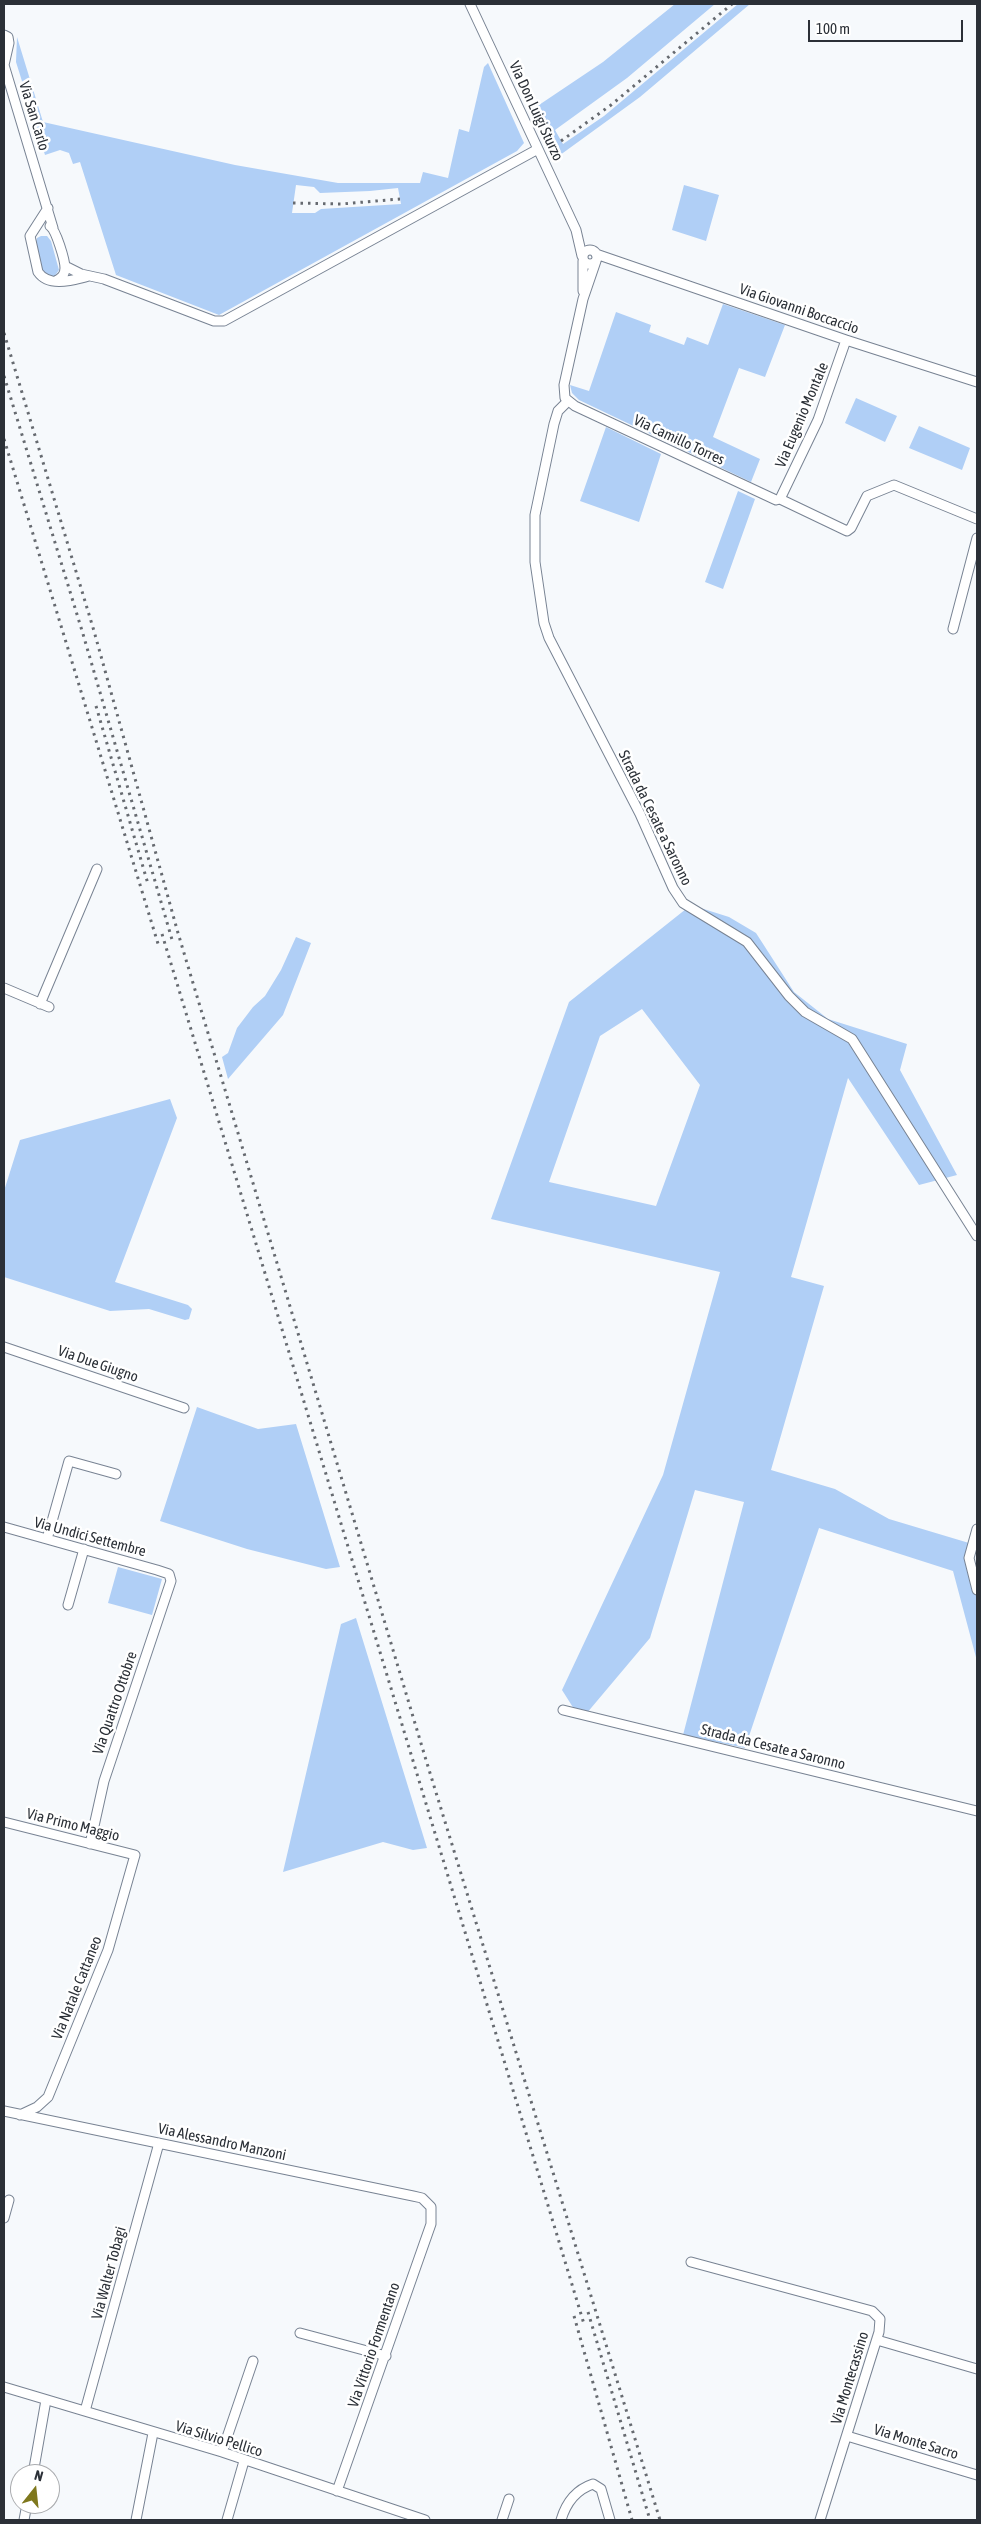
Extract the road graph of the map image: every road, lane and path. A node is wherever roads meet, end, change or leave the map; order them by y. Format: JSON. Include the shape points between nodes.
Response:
{"nodes":[{"id":1,"x":470,"y":4,"type":"edge"},
{"id":2,"x":4,"y":35,"type":"edge"},
{"id":3,"x":4,"y":64,"type":"edge"},
{"id":4,"x":538,"y":149,"type":"junction"},
{"id":5,"x":48,"y":208,"type":"junction"},
{"id":6,"x":37,"y":226,"type":"junction"},
{"id":7,"x":53,"y":228,"type":"junction"},
{"id":8,"x":576,"y":230,"type":"junction"},
{"id":9,"x":596,"y":256,"type":"junction"},
{"id":10,"x":583,"y":259,"type":"junction"},
{"id":11,"x":65,"y":266,"type":"junction"},
{"id":12,"x":90,"y":276,"type":"junction"},
{"id":13,"x":56,"y":281,"type":"junction"},
{"id":14,"x":583,"y":299,"type":"junction"},
{"id":15,"x":846,"y":340,"type":"junction"},
{"id":16,"x":977,"y":382,"type":"edge"},
{"id":17,"x":568,"y":401,"type":"junction"},
{"id":18,"x":780,"y":499,"type":"junction"},
{"id":19,"x":977,"y":519,"type":"edge"},
{"id":20,"x":977,"y":538,"type":"edge"},
{"id":21,"x":953,"y":629,"type":"dead end"},
{"id":22,"x":97,"y":869,"type":"dead end"},
{"id":23,"x":4,"y":988,"type":"edge"},
{"id":24,"x":40,"y":1004,"type":"junction"},
{"id":25,"x":49,"y":1007,"type":"dead end"},
{"id":26,"x":977,"y":1236,"type":"edge"},
{"id":27,"x":4,"y":1347,"type":"edge"},
{"id":28,"x":184,"y":1408,"type":"dead end"},
{"id":29,"x":116,"y":1474,"type":"dead end"},
{"id":30,"x":4,"y":1527,"type":"edge"},
{"id":31,"x":977,"y":1528,"type":"edge"},
{"id":32,"x":47,"y":1539,"type":"junction"},
{"id":33,"x":84,"y":1549,"type":"junction"},
{"id":34,"x":169,"y":1574,"type":"joint"},
{"id":35,"x":977,"y":1590,"type":"edge"},
{"id":36,"x":68,"y":1605,"type":"dead end"},
{"id":37,"x":563,"y":1710,"type":"dead end"},
{"id":38,"x":977,"y":1811,"type":"edge"},
{"id":39,"x":4,"y":1822,"type":"edge"},
{"id":40,"x":90,"y":1844,"type":"junction"},
{"id":41,"x":135,"y":1855,"type":"joint"},
{"id":42,"x":4,"y":2111,"type":"edge"},
{"id":43,"x":20,"y":2115,"type":"junction"},
{"id":44,"x":159,"y":2144,"type":"junction"},
{"id":45,"x":9,"y":2200,"type":"dead end"},
{"id":46,"x":430,"y":2207,"type":"joint"},
{"id":47,"x":4,"y":2218,"type":"edge"},
{"id":48,"x":691,"y":2262,"type":"dead end"},
{"id":49,"x":300,"y":2333,"type":"dead end"},
{"id":50,"x":877,"y":2340,"type":"junction"},
{"id":51,"x":386,"y":2356,"type":"junction"},
{"id":52,"x":253,"y":2362,"type":"dead end"},
{"id":53,"x":977,"y":2369,"type":"edge"},
{"id":54,"x":4,"y":2387,"type":"edge"},
{"id":55,"x":46,"y":2400,"type":"junction"},
{"id":56,"x":85,"y":2411,"type":"junction"},
{"id":57,"x":153,"y":2433,"type":"junction"},
{"id":58,"x":847,"y":2436,"type":"junction"},
{"id":59,"x":222,"y":2452,"type":"junction"},
{"id":60,"x":244,"y":2460,"type":"junction"},
{"id":61,"x":35,"y":2464,"type":"edge"},
{"id":62,"x":977,"y":2475,"type":"edge"},
{"id":63,"x":337,"y":2491,"type":"junction"},
{"id":64,"x":509,"y":2499,"type":"dead end"},
{"id":65,"x":136,"y":2520,"type":"edge"},
{"id":66,"x":227,"y":2520,"type":"edge"},
{"id":67,"x":425,"y":2520,"type":"edge"},
{"id":68,"x":502,"y":2520,"type":"edge"},
{"id":69,"x":561,"y":2520,"type":"edge"},
{"id":70,"x":610,"y":2520,"type":"edge"},
{"id":71,"x":820,"y":2520,"type":"edge"}],
"edges":[{"from":1,"to":4,"type":"street","name":"Via Don Luigi Sturzo"},
{"from":2,"to":3,"type":"street","name":"Via San Carlo","via":[[9,43]]},
{"from":3,"to":5,"type":"street","name":"Via San Carlo"},
{"from":4,"to":8,"type":"street","name":"Via Don Luigi Sturzo"},
{"from":4,"to":12,"type":"street","via":[[224,320],[214,321]]},
{"from":5,"to":6,"type":"street"},
{"from":5,"to":7,"type":"street","name":"Via San Carlo"},
{"from":6,"to":7,"type":"street"},
{"from":6,"to":13,"type":"street","via":[[29,240],[38,272],[44,279]]},
{"from":7,"to":11,"type":"street","name":"Via San Carlo"},
{"from":8,"to":9,"type":"street","name":"Via Don Luigi Sturzo"},
{"from":8,"to":10,"type":"street","name":"Via Don Luigi Sturzo"},
{"from":9,"to":10,"type":"street","name":"Via Giovanni Boccaccio","via":[[589,264]]},
{"from":9,"to":14,"type":"street","name":"Via Don Luigi Sturzo"},
{"from":9,"to":15,"type":"street","name":"Via Giovanni Boccaccio","via":[[613,259]]},
{"from":10,"to":14,"type":"street","name":"Via Don Luigi Sturzo"},
{"from":11,"to":12,"type":"street"},
{"from":11,"to":13,"type":"street","via":[[63,276]]},
{"from":12,"to":13,"type":"street"},
{"from":14,"to":17,"type":"street","name":"Via Don Luigi Sturzo","via":[[564,385],[563,392]]},
{"from":15,"to":16,"type":"street","name":"Via Giovanni Boccaccio"},
{"from":15,"to":18,"type":"street","name":"Via Eugenio Montale","via":[[818,420]]},
{"from":17,"to":18,"type":"street","name":"Via Camillo Torres","via":[[776,500]]},
{"from":17,"to":26,"type":"street","name":"Strada da Cesate a Saronno","via":[[558,411],[554,424],[535,515],[535,562],[540,605],[549,638],[640,814],[678,897],[690,909],[747,942],[788,996],[805,1012],[852,1039]]},
{"from":18,"to":19,"type":"street","name":"Via Camillo Torres","via":[[847,531],[867,496],[894,485]]},
{"from":20,"to":21,"type":"street"},
{"from":22,"to":24,"type":"street"},
{"from":23,"to":24,"type":"street"},
{"from":24,"to":25,"type":"street"},
{"from":27,"to":28,"type":"street","name":"Via Due Giugno"},
{"from":29,"to":32,"type":"street","via":[[69,1460]]},
{"from":30,"to":32,"type":"street","name":"Via Undici Settembre"},
{"from":31,"to":35,"type":"street","via":[[969,1558]]},
{"from":32,"to":33,"type":"street","name":"Via Undici Settembre"},
{"from":33,"to":34,"type":"street","name":"Via Undici Settembre"},
{"from":33,"to":36,"type":"street"},
{"from":34,"to":40,"type":"street","name":"Via Quattro Ottobre","via":[[172,1581],[104,1781]]},
{"from":37,"to":38,"type":"street","name":"Strada da Cesate a Saronno"},
{"from":39,"to":40,"type":"street","name":"Via Primo Maggio"},
{"from":40,"to":41,"type":"street","name":"Via Primo Maggio"},
{"from":41,"to":43,"type":"street","name":"Via Natale Cattaneo","via":[[108,1950],[48,2097]]},
{"from":42,"to":43,"type":"street","name":"Via Alessandro Manzoni"},
{"from":43,"to":44,"type":"street","name":"Via Alessandro Manzoni"},
{"from":44,"to":46,"type":"street","name":"Via Alessandro Manzoni","via":[[422,2198]]},
{"from":44,"to":56,"type":"street","name":"Via Walter Tobagi"},
{"from":45,"to":47,"type":"street"},
{"from":46,"to":51,"type":"street","name":"Via Vittorio Formentano","via":[[431,2224]]},
{"from":48,"to":50,"type":"street","name":"Via Montecassino","via":[[872,2311],[880,2319]]},
{"from":49,"to":51,"type":"street"},
{"from":50,"to":53,"type":"street"},
{"from":50,"to":58,"type":"street","name":"Via Montecassino"},
{"from":51,"to":63,"type":"street","name":"Via Vittorio Formentano"},
{"from":52,"to":59,"type":"street"},
{"from":54,"to":55,"type":"street","name":"Via Silvio Pellico"},
{"from":55,"to":56,"type":"street","name":"Via Silvio Pellico"},
{"from":55,"to":61,"type":"street"},
{"from":56,"to":57,"type":"street","name":"Via Silvio Pellico"},
{"from":57,"to":59,"type":"street","name":"Via Silvio Pellico"},
{"from":57,"to":65,"type":"street"},
{"from":58,"to":62,"type":"street","name":"Via Monte Sacro"},
{"from":58,"to":71,"type":"street","name":"Via Montecassino"},
{"from":59,"to":60,"type":"street","name":"Via Silvio Pellico"},
{"from":60,"to":63,"type":"street","name":"Via Silvio Pellico"},
{"from":60,"to":66,"type":"street"},
{"from":63,"to":67,"type":"street","name":"Via Silvio Pellico"},
{"from":64,"to":68,"type":"street"},
{"from":69,"to":70,"type":"street","via":[[569,2501],[577,2492],[593,2484],[601,2489]]}]}
